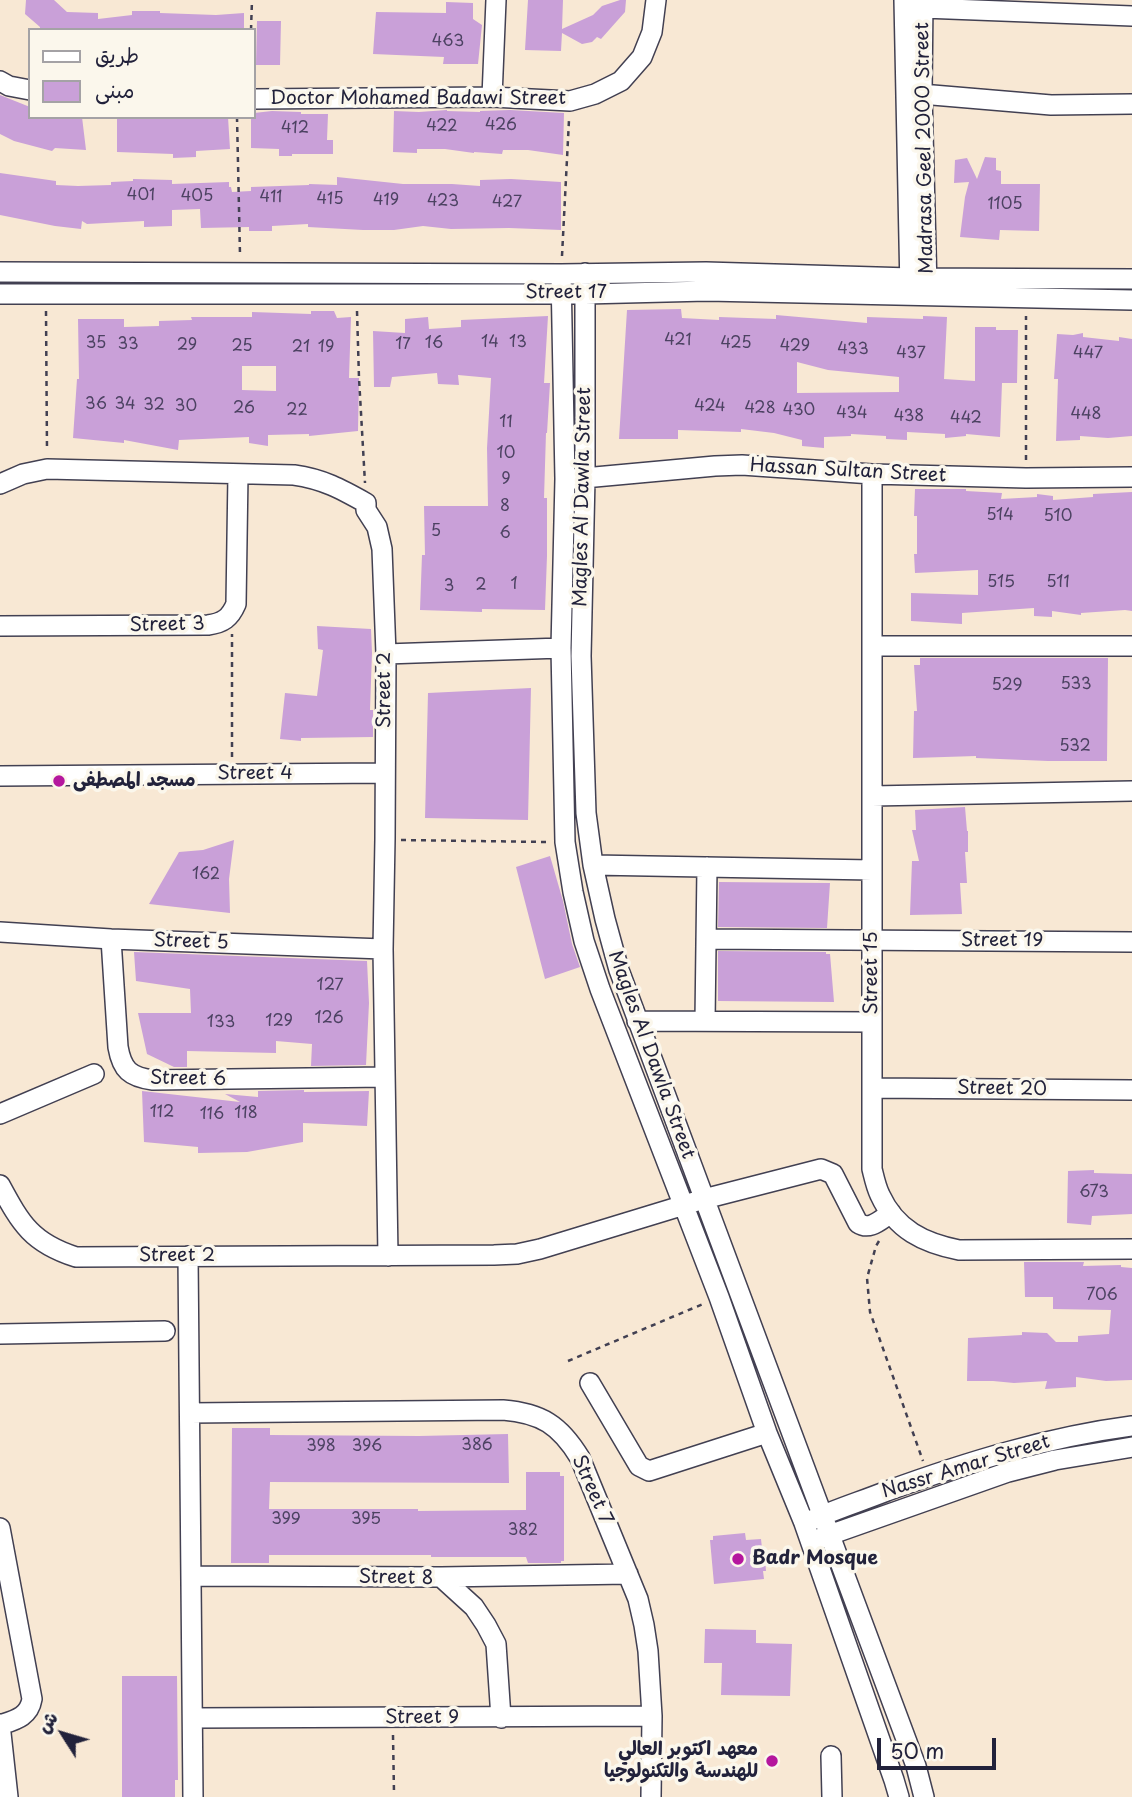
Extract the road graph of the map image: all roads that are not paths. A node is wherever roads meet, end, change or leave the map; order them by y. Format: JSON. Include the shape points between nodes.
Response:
{"nodes":[{"id":1,"x":496,"y":0,"type":"edge"},
{"id":2,"x":656,"y":0,"type":"edge"},
{"id":3,"x":904,"y":0,"type":"edge"},
{"id":4,"x":923,"y":4,"type":"edge"},
{"id":5,"x":1132,"y":16,"type":"edge"},
{"id":6,"x":0,"y":81,"type":"edge"},
{"id":7,"x":28,"y":90,"type":"edge"},
{"id":8,"x":913,"y":93,"type":"junction"},
{"id":9,"x":492,"y":97,"type":"junction"},
{"id":10,"x":256,"y":99,"type":"edge"},
{"id":11,"x":1132,"y":104,"type":"edge"},
{"id":12,"x":0,"y":272,"type":"edge"},
{"id":13,"x":586,"y":273,"type":"junction"},
{"id":14,"x":561,"y":274,"type":"junction"},
{"id":15,"x":1132,"y":279,"type":"edge"},
{"id":16,"x":919,"y":287,"type":"junction"},
{"id":17,"x":561,"y":293,"type":"junction"},
{"id":18,"x":0,"y":294,"type":"edge"},
{"id":19,"x":585,"y":294,"type":"junction"},
{"id":20,"x":1132,"y":300,"type":"edge"},
{"id":21,"x":238,"y":474,"type":"junction"},
{"id":22,"x":872,"y":474,"type":"junction"},
{"id":23,"x":1132,"y":477,"type":"edge"},
{"id":24,"x":584,"y":478,"type":"junction"},
{"id":25,"x":565,"y":479,"type":"junction"},
{"id":26,"x":0,"y":484,"type":"edge"},
{"id":27,"x":0,"y":626,"type":"edge"},
{"id":28,"x":872,"y":646,"type":"junction"},
{"id":29,"x":1132,"y":646,"type":"edge"},
{"id":30,"x":561,"y":648,"type":"junction"},
{"id":31,"x":386,"y":654,"type":"junction"},
{"id":32,"x":384,"y":773,"type":"junction"},
{"id":33,"x":0,"y":776,"type":"edge"},
{"id":34,"x":1132,"y":791,"type":"edge"},
{"id":35,"x":872,"y":796,"type":"junction"},
{"id":36,"x":593,"y":865,"type":"junction"},
{"id":37,"x":708,"y":867,"type":"junction"},
{"id":38,"x":872,"y":870,"type":"junction"},
{"id":39,"x":0,"y":932,"type":"edge"},
{"id":40,"x":111,"y":939,"type":"junction"},
{"id":41,"x":706,"y":939,"type":"junction"},
{"id":42,"x":872,"y":940,"type":"junction"},
{"id":43,"x":1132,"y":942,"type":"edge"},
{"id":44,"x":383,"y":949,"type":"junction"},
{"id":45,"x":637,"y":1021,"type":"junction"},
{"id":46,"x":705,"y":1021,"type":"junction"},
{"id":47,"x":872,"y":1022,"type":"junction"},
{"id":48,"x":94,"y":1074,"type":"dead end"},
{"id":49,"x":385,"y":1077,"type":"junction"},
{"id":50,"x":872,"y":1088,"type":"junction"},
{"id":51,"x":1132,"y":1090,"type":"edge"},
{"id":52,"x":0,"y":1114,"type":"edge"},
{"id":53,"x":0,"y":1185,"type":"edge"},
{"id":54,"x":704,"y":1199,"type":"junction"},
{"id":55,"x":683,"y":1206,"type":"junction"},
{"id":56,"x":892,"y":1215,"type":"junction"},
{"id":57,"x":1132,"y":1249,"type":"edge"},
{"id":58,"x":188,"y":1256,"type":"junction"},
{"id":59,"x":388,"y":1256,"type":"junction"},
{"id":60,"x":165,"y":1331,"type":"dead end"},
{"id":61,"x":0,"y":1334,"type":"edge"},
{"id":62,"x":590,"y":1383,"type":"dead end"},
{"id":63,"x":190,"y":1413,"type":"junction"},
{"id":64,"x":1132,"y":1426,"type":"edge"},
{"id":65,"x":767,"y":1433,"type":"junction"},
{"id":66,"x":1132,"y":1447,"type":"edge"},
{"id":67,"x":812,"y":1527,"type":"junction"},
{"id":68,"x":0,"y":1528,"type":"edge"},
{"id":69,"x":830,"y":1535,"type":"junction"},
{"id":70,"x":628,"y":1574,"type":"junction"},
{"id":71,"x":191,"y":1576,"type":"junction"},
{"id":72,"x":441,"y":1577,"type":"junction"},
{"id":73,"x":652,"y":1716,"type":"junction"},
{"id":74,"x":193,"y":1718,"type":"junction"},
{"id":75,"x":501,"y":1718,"type":"junction"},
{"id":76,"x":0,"y":1725,"type":"edge"},
{"id":77,"x":831,"y":1756,"type":"dead end"},
{"id":78,"x":8,"y":1797,"type":"edge"},
{"id":79,"x":193,"y":1797,"type":"edge"},
{"id":80,"x":651,"y":1797,"type":"edge"},
{"id":81,"x":832,"y":1797,"type":"edge"},
{"id":82,"x":899,"y":1797,"type":"edge"},
{"id":83,"x":924,"y":1797,"type":"edge"}],
"edges":[{"from":1,"to":9,"type":"street"},
{"from":2,"to":9,"type":"street","name":"Doctor Mohamed Badawi Street","via":[[652,32],[642,57],[621,81],[570,101]]},
{"from":3,"to":8,"type":"street","name":"Madrasa Geel 2000 Street"},
{"from":4,"to":5,"type":"street"},
{"from":4,"to":8,"type":"street","name":"Madrasa Geel 2000 Street"},
{"from":6,"to":7,"type":"street"},
{"from":8,"to":11,"type":"street","via":[[1051,105]]},
{"from":8,"to":16,"type":"street","name":"Madrasa Geel 2000 Street"},
{"from":9,"to":10,"type":"street","name":"Doctor Mohamed Badawi Street"},
{"from":12,"to":14,"type":"street","name":"Street 17"},
{"from":13,"to":14,"type":"street","name":"Street 17"},
{"from":13,"to":16,"type":"street","name":"Street 17","via":[[706,272]]},
{"from":13,"to":19,"type":"street","name":"Magles Al Dawla Street"},
{"from":14,"to":17,"type":"street","name":"Magles Al Dawla Street"},
{"from":15,"to":16,"type":"street","name":"Street 17"},
{"from":16,"to":19,"type":"street","name":"Street 17"},
{"from":16,"to":20,"type":"street","name":"Street 17","via":[[1027,298]]},
{"from":17,"to":18,"type":"street","name":"Street 17"},
{"from":17,"to":19,"type":"street","name":"Street 17"},
{"from":17,"to":25,"type":"street","name":"Magles Al Dawla Street"},
{"from":19,"to":24,"type":"street","name":"Magles Al Dawla Street"},
{"from":21,"to":26,"type":"street","via":[[47,469]]},
{"from":21,"to":27,"type":"street","name":"Street 3","via":[[236,604],[222,623]]},
{"from":21,"to":31,"type":"street","name":"Street 2","via":[[315,478],[366,503],[382,549]]},
{"from":22,"to":23,"type":"street","name":"Hassan Sultan Street"},
{"from":22,"to":24,"type":"street","name":"Hassan Sultan Street","via":[[715,466]]},
{"from":22,"to":28,"type":"street","name":"Street 15"},
{"from":24,"to":25,"type":"street","name":"Hassan Sultan Street"},
{"from":24,"to":36,"type":"street","name":"Magles Al Dawla Street","via":[[581,656],[586,813]]},
{"from":25,"to":30,"type":"street","name":"Magles Al Dawla Street"},
{"from":28,"to":29,"type":"street"},
{"from":28,"to":35,"type":"street","name":"Street 15"},
{"from":30,"to":31,"type":"street"},
{"from":30,"to":55,"type":"street","name":"Magles Al Dawla Street","via":[[565,842],[573,892],[600,989]]},
{"from":31,"to":32,"type":"street","name":"Street 2"},
{"from":32,"to":33,"type":"street","name":"Street 4"},
{"from":32,"to":44,"type":"street","name":"Street 2"},
{"from":34,"to":35,"type":"street"},
{"from":35,"to":38,"type":"street","name":"Street 15"},
{"from":36,"to":37,"type":"street"},
{"from":36,"to":45,"type":"street","name":"Magles Al Dawla Street"},
{"from":37,"to":38,"type":"street"},
{"from":37,"to":41,"type":"street"},
{"from":38,"to":42,"type":"street","name":"Street 15"},
{"from":39,"to":40,"type":"street","name":"Street 5"},
{"from":40,"to":44,"type":"street","name":"Street 5"},
{"from":40,"to":49,"type":"street","name":"Street 6","via":[[118,1047],[127,1071],[153,1080]]},
{"from":41,"to":42,"type":"street","name":"Street 19"},
{"from":41,"to":46,"type":"street"},
{"from":42,"to":43,"type":"street","name":"Street 19"},
{"from":42,"to":47,"type":"street","name":"Street 15"},
{"from":44,"to":49,"type":"street","name":"Street 2"},
{"from":45,"to":46,"type":"street"},
{"from":45,"to":54,"type":"street","name":"Magles Al Dawla Street"},
{"from":46,"to":47,"type":"street"},
{"from":47,"to":50,"type":"street","name":"Street 15"},
{"from":48,"to":52,"type":"street"},
{"from":49,"to":59,"type":"street","name":"Street 2"},
{"from":50,"to":51,"type":"street","name":"Street 20"},
{"from":50,"to":56,"type":"street","name":"Street 15","via":[[872,1169],[879,1195]]},
{"from":53,"to":58,"type":"street","name":"Street 2","via":[[26,1228],[58,1251],[76,1257]]},
{"from":54,"to":55,"type":"street","name":"Street 2"},
{"from":54,"to":56,"type":"street","name":"Street 2","via":[[821,1168],[833,1174],[858,1223],[869,1227]]},
{"from":54,"to":67,"type":"street","name":"Magles Al Dawla Street"},
{"from":55,"to":59,"type":"street","name":"Street 2","via":[[517,1254]]},
{"from":55,"to":65,"type":"street","name":"Magles Al Dawla Street"},
{"from":56,"to":57,"type":"street","name":"Street 15","via":[[912,1234],[959,1250]]},
{"from":58,"to":59,"type":"street","name":"Street 2"},
{"from":58,"to":63,"type":"street"},
{"from":60,"to":61,"type":"street"},
{"from":62,"to":65,"type":"street","via":[[639,1466],[649,1471]]},
{"from":63,"to":70,"type":"street","name":"Street 7","via":[[522,1411],[557,1428],[570,1441]]},
{"from":63,"to":71,"type":"street"},
{"from":64,"to":67,"type":"street","name":"Nassr Amar Street","via":[[1052,1440],[929,1476]]},
{"from":65,"to":67,"type":"street","name":"Magles Al Dawla Street"},
{"from":66,"to":69,"type":"street","name":"Nassr Amar Street","via":[[1008,1472]]},
{"from":67,"to":69,"type":"street","name":"Nassr Amar Street"},
{"from":67,"to":82,"type":"street","name":"Magles Al Dawla Street"},
{"from":68,"to":76,"type":"street","via":[[32,1699],[23,1716]]},
{"from":69,"to":83,"type":"street"},
{"from":70,"to":72,"type":"street"},
{"from":70,"to":73,"type":"street","name":"Street 7","via":[[644,1625]]},
{"from":71,"to":72,"type":"street","name":"Street 8"},
{"from":71,"to":74,"type":"street"},
{"from":72,"to":75,"type":"street","name":"Street 8","via":[[474,1607],[496,1644]]},
{"from":73,"to":75,"type":"street","name":"Street 9"},
{"from":73,"to":80,"type":"street","name":"Street 7"},
{"from":74,"to":75,"type":"street","name":"Street 9"},
{"from":74,"to":79,"type":"street"},
{"from":76,"to":78,"type":"street"},
{"from":77,"to":81,"type":"street"}]}
